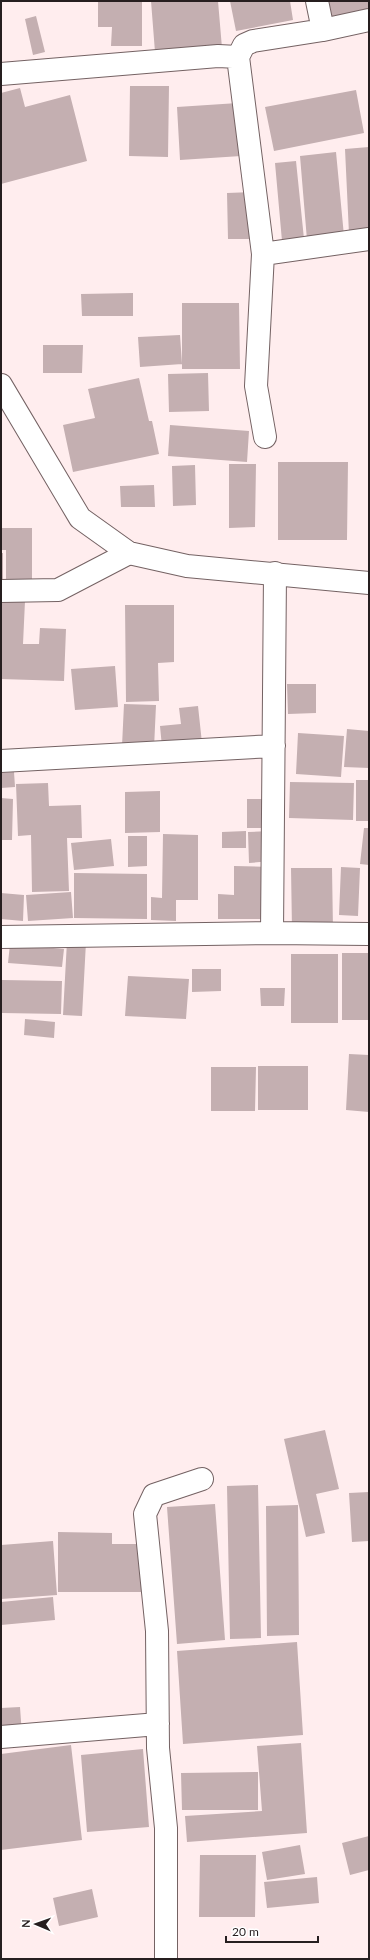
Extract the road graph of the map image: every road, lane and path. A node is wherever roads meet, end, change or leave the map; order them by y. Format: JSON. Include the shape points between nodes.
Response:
{"nodes":[{"id":1,"x":317,"y":1,"type":"edge"},
{"id":2,"x":369,"y":20,"type":"edge"},
{"id":3,"x":323,"y":30,"type":"junction"},
{"id":4,"x":238,"y":57,"type":"junction"},
{"id":5,"x":1,"y":74,"type":"edge"},
{"id":6,"x":369,"y":239,"type":"edge"},
{"id":7,"x":263,"y":254,"type":"junction"},
{"id":8,"x":1,"y":385,"type":"edge"},
{"id":9,"x":265,"y":437,"type":"dead end"},
{"id":10,"x":129,"y":553,"type":"junction"},
{"id":11,"x":275,"y":573,"type":"junction"},
{"id":12,"x":369,"y":583,"type":"edge"},
{"id":13,"x":1,"y":591,"type":"edge"},
{"id":14,"x":274,"y":746,"type":"junction"},
{"id":15,"x":1,"y":761,"type":"edge"},
{"id":16,"x":272,"y":933,"type":"junction"},
{"id":17,"x":369,"y":934,"type":"edge"},
{"id":18,"x":1,"y":936,"type":"edge"},
{"id":19,"x":202,"y":1479,"type":"dead end"},
{"id":20,"x":158,"y":1724,"type":"junction"},
{"id":21,"x":1,"y":1737,"type":"edge"},
{"id":22,"x":166,"y":1959,"type":"edge"}],
"edges":[{"from":1,"to":3,"type":"street"},
{"from":2,"to":3,"type":"street"},
{"from":3,"to":4,"type":"street","via":[[253,41],[244,45]]},
{"from":4,"to":5,"type":"street","via":[[218,56]]},
{"from":4,"to":7,"type":"street"},
{"from":6,"to":7,"type":"street"},
{"from":7,"to":9,"type":"street","via":[[256,386]]},
{"from":8,"to":10,"type":"street","via":[[80,518]]},
{"from":10,"to":11,"type":"street","via":[[187,566]]},
{"from":10,"to":13,"type":"street","via":[[58,590]]},
{"from":11,"to":12,"type":"street"},
{"from":11,"to":14,"type":"street"},
{"from":14,"to":15,"type":"street"},
{"from":14,"to":16,"type":"street"},
{"from":16,"to":17,"type":"street"},
{"from":16,"to":18,"type":"street"},
{"from":19,"to":20,"type":"street","via":[[154,1495],[145,1514],[156,1631]]},
{"from":20,"to":21,"type":"street"},
{"from":20,"to":22,"type":"street","via":[[167,1854]]}]}
